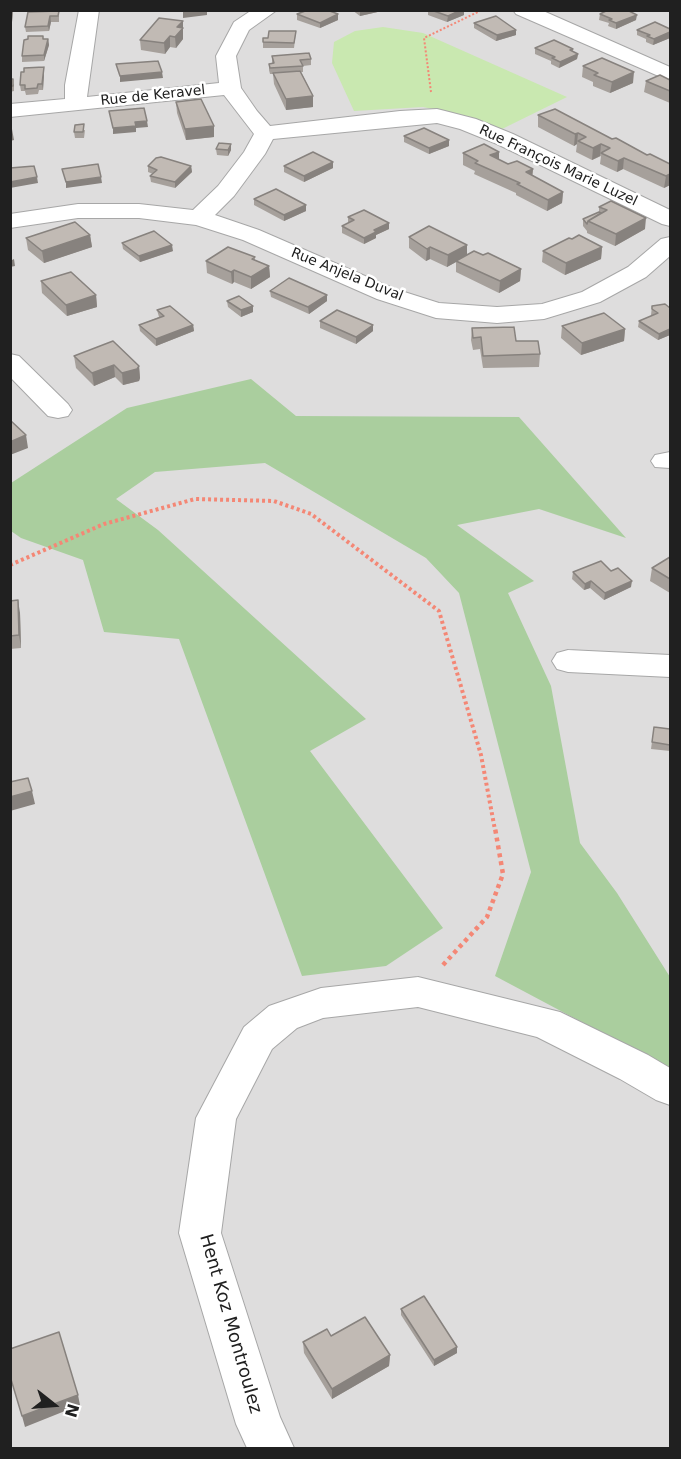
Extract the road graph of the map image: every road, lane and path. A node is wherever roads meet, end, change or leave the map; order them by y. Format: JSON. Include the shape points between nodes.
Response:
{"nodes":[{"id":1,"x":89,"y":10,"type":"edge"},
{"id":2,"x":267,"y":10,"type":"edge"},
{"id":3,"x":482,"y":10,"type":"edge"},
{"id":4,"x":523,"y":10,"type":"edge"},
{"id":5,"x":670,"y":75,"type":"edge"},
{"id":6,"x":230,"y":88,"type":"junction"},
{"id":7,"x":76,"y":104,"type":"junction"},
{"id":8,"x":10,"y":111,"type":"edge"},
{"id":9,"x":434,"y":117,"type":"junction"},
{"id":10,"x":265,"y":133,"type":"junction"},
{"id":11,"x":199,"y":218,"type":"junction"},
{"id":12,"x":670,"y":219,"type":"edge"},
{"id":13,"x":10,"y":221,"type":"edge"},
{"id":14,"x":670,"y":244,"type":"edge"},
{"id":15,"x":10,"y":362,"type":"edge"},
{"id":16,"x":58,"y":410,"type":"dead end"},
{"id":17,"x":10,"y":565,"type":"edge"},
{"id":18,"x":568,"y":661,"type":"dead end"},
{"id":19,"x":670,"y":666,"type":"edge"},
{"id":20,"x":418,"y":992,"type":"junction"},
{"id":21,"x":670,"y":1088,"type":"edge"},
{"id":22,"x":271,"y":1449,"type":"edge"}],
"edges":[{"from":1,"to":7,"type":"street"},
{"from":2,"to":6,"type":"street","via":[[241,26],[226,56]]},
{"from":3,"to":9,"type":"path","via":[[424,38]]},
{"from":4,"to":5,"type":"street"},
{"from":6,"to":7,"type":"street","name":"Rue de Keravel"},
{"from":6,"to":10,"type":"street"},
{"from":7,"to":8,"type":"street","name":"Rue de Keravel"},
{"from":9,"to":10,"type":"street","name":"Rue François Marie Luzel"},
{"from":9,"to":12,"type":"street","name":"Rue François Marie Luzel","via":[[468,124],[505,139]]},
{"from":10,"to":11,"type":"street","via":[[226,192]]},
{"from":11,"to":13,"type":"street","name":"Rue Anjela Duval","via":[[139,211],[78,211]]},
{"from":11,"to":14,"type":"street","name":"Rue Anjela Duval","via":[[251,235],[386,294],[436,310],[497,315],[544,311],[591,297],[637,272]]},
{"from":15,"to":16,"type":"street"},
{"from":17,"to":20,"type":"path","via":[[104,524],[195,499],[274,501],[311,514],[439,611],[481,755],[503,873],[487,918]]},
{"from":18,"to":19,"type":"street"},
{"from":20,"to":21,"type":"street","name":"Hent Koz Montroulez","via":[[546,1023]]},
{"from":20,"to":22,"type":"street","name":"Hent Koz Montroulez","via":[[321,1003],[283,1017],[258,1038],[216,1118],[200,1233],[259,1424]]}]}
